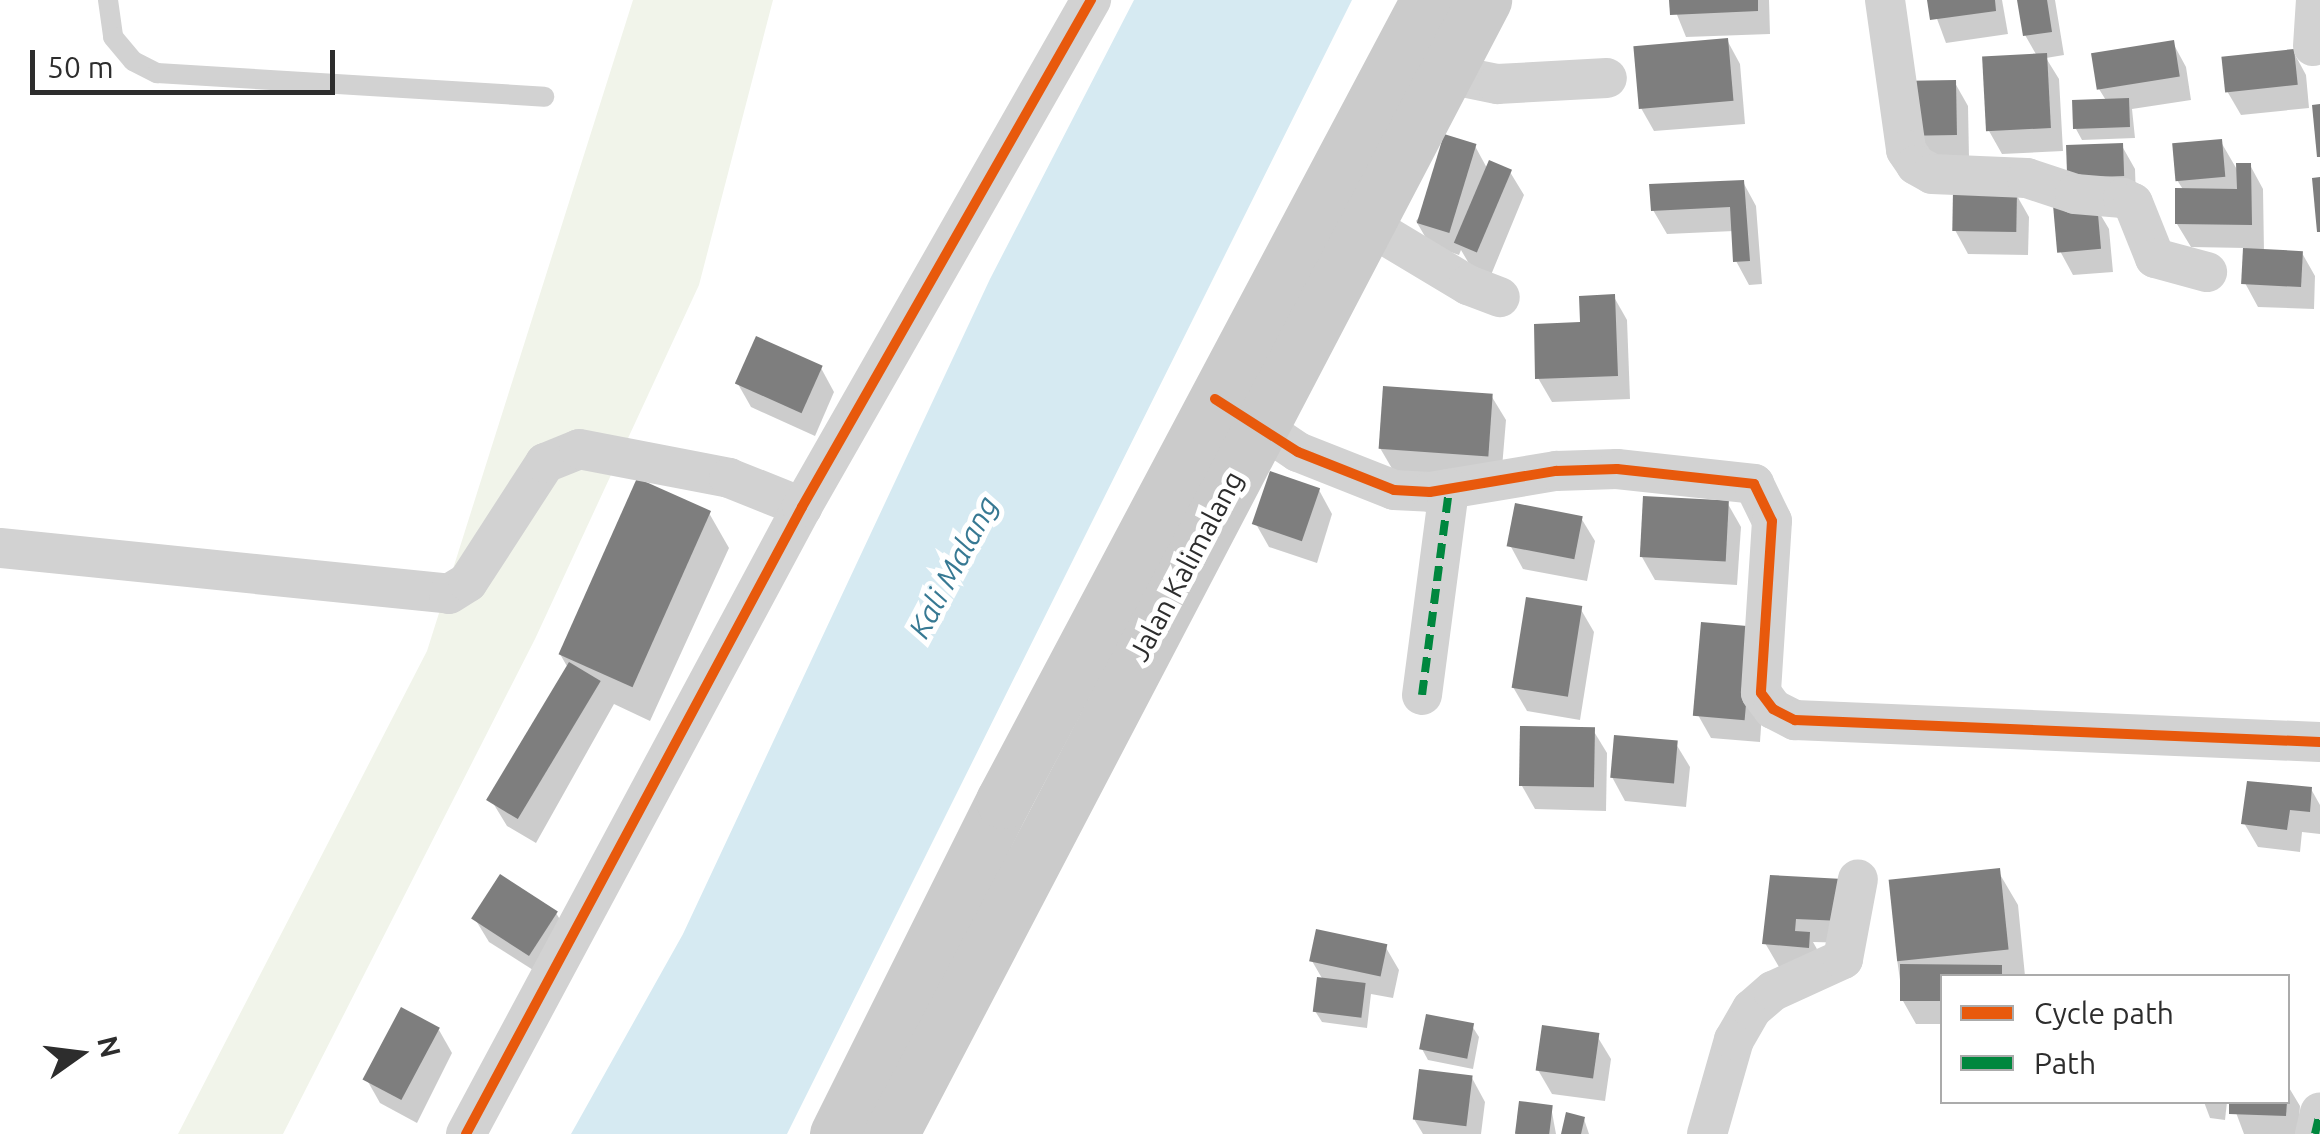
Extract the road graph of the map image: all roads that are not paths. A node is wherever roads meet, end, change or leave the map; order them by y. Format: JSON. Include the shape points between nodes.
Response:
{"nodes":[{"id":1,"x":108,"y":0,"type":"edge"},
{"id":2,"x":1091,"y":0,"type":"edge"},
{"id":3,"x":1428,"y":0,"type":"edge"},
{"id":4,"x":1484,"y":0,"type":"edge"},
{"id":5,"x":1885,"y":0,"type":"edge"},
{"id":6,"x":2316,"y":0,"type":"edge"},
{"id":7,"x":2314,"y":46,"type":"dead end"},
{"id":8,"x":1420,"y":69,"type":"junction"},
{"id":9,"x":1607,"y":78,"type":"dead end"},
{"id":10,"x":544,"y":96,"type":"dead end"},
{"id":11,"x":1344,"y":210,"type":"junction"},
{"id":12,"x":2207,"y":272,"type":"dead end"},
{"id":13,"x":1500,"y":296,"type":"dead end"},
{"id":14,"x":1238,"y":412,"type":"junction"},
{"id":15,"x":1449,"y":488,"type":"junction"},
{"id":16,"x":802,"y":508,"type":"junction"},
{"id":17,"x":0,"y":548,"type":"edge"},
{"id":18,"x":1422,"y":695,"type":"dead end"},
{"id":19,"x":2320,"y":742,"type":"edge"},
{"id":20,"x":1003,"y":801,"type":"junction"},
{"id":21,"x":1051,"y":823,"type":"junction"},
{"id":22,"x":1858,"y":879,"type":"dead end"},
{"id":23,"x":2320,"y":1112,"type":"edge"},
{"id":24,"x":466,"y":1134,"type":"edge"},
{"id":25,"x":837,"y":1134,"type":"edge"},
{"id":26,"x":891,"y":1134,"type":"edge"},
{"id":27,"x":1707,"y":1134,"type":"edge"},
{"id":28,"x":2315,"y":1134,"type":"edge"}],
"edges":[{"from":1,"to":10,"type":"lane","via":[[113,37],[134,61],[157,73]]},
{"from":2,"to":16,"type":"street"},
{"from":3,"to":8,"type":"main road","name":"Jalan Kalimalang"},
{"from":4,"to":8,"type":"main road","name":"Jalan Kalimalang"},
{"from":5,"to":12,"type":"street","via":[[1906,150],[1916,165],[1932,174],[2027,178],[2075,194],[2123,198],[2133,204],[2155,258]]},
{"from":6,"to":7,"type":"street"},
{"from":8,"to":9,"type":"street","via":[[1498,84]]},
{"from":8,"to":11,"type":"main road","name":"Jalan Kalimalang"},
{"from":11,"to":13,"type":"street","via":[[1468,285]]},
{"from":11,"to":14,"type":"main road","name":"Jalan Kalimalang"},
{"from":14,"to":15,"type":"street","via":[[1361,481],[1394,490]]},
{"from":14,"to":20,"type":"main road","name":"Jalan Kalimalang"},
{"from":14,"to":21,"type":"main road","name":"Jalan Kalimalang"},
{"from":15,"to":18,"type":"street"},
{"from":15,"to":19,"type":"street","via":[[1617,469],[1754,484],[1772,521],[1761,693],[1773,709],[1796,720]]},
{"from":16,"to":17,"type":"street","via":[[729,478],[579,449],[545,463],[468,582],[449,594]]},
{"from":16,"to":24,"type":"street"},
{"from":20,"to":21,"type":"main road"},
{"from":20,"to":25,"type":"main road","name":"Jalan Kalimalang"},
{"from":21,"to":26,"type":"main road","name":"Jalan Kalimalang"},
{"from":22,"to":27,"type":"street","via":[[1843,959],[1774,990],[1752,1009],[1734,1040]]},
{"from":23,"to":28,"type":"street"}]}
